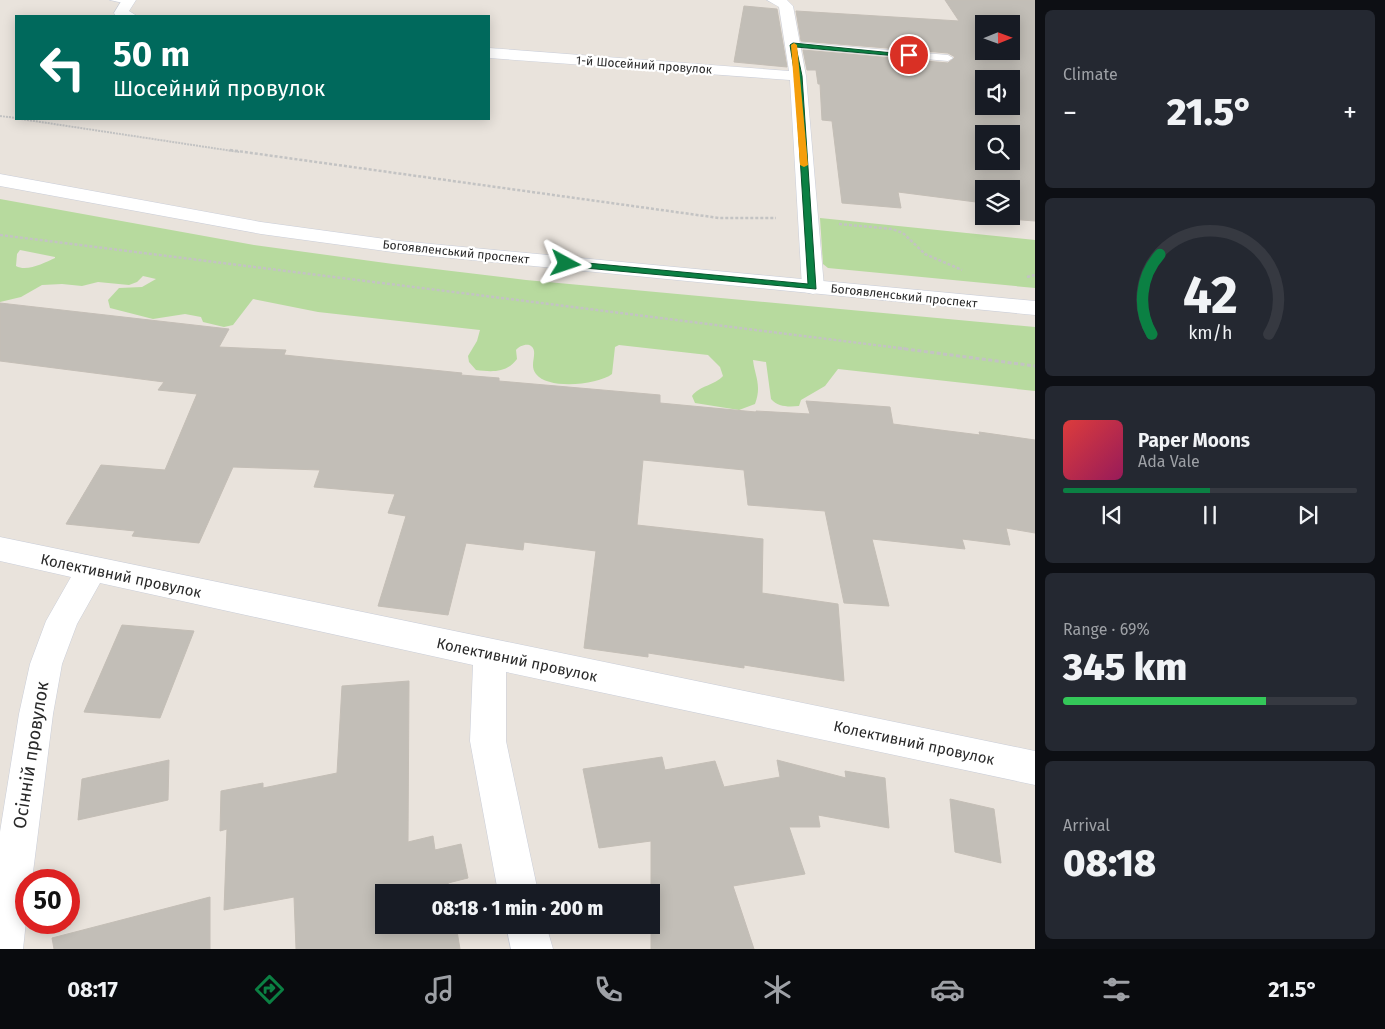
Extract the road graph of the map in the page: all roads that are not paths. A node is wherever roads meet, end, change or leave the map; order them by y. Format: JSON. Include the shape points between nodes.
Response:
{"nodes":[{"id":1,"x":124,"y":0,"type":"edge"},
{"id":2,"x":780,"y":3,"type":"edge"},
{"id":3,"x":127,"y":15,"type":"edge"},
{"id":4,"x":793,"y":45,"type":"junction"},
{"id":5,"x":490,"y":54,"type":"edge"},
{"id":6,"x":948,"y":58,"type":"dead end"},
{"id":7,"x":798,"y":76,"type":"junction"},
{"id":8,"x":0,"y":180,"type":"edge"},
{"id":9,"x":813,"y":287,"type":"junction"},
{"id":10,"x":1035,"y":308,"type":"edge"},
{"id":11,"x":0,"y":549,"type":"edge"},
{"id":12,"x":91,"y":570,"type":"junction"},
{"id":13,"x":490,"y":654,"type":"junction"},
{"id":14,"x":1035,"y":768,"type":"edge"},
{"id":15,"x":516,"y":884,"type":"edge"},
{"id":16,"x":528,"y":934,"type":"edge"},
{"id":17,"x":2,"y":949,"type":"edge"},
{"id":18,"x":532,"y":949,"type":"edge"}],
"edges":[{"from":1,"to":3,"type":"street","via":[[122,13]]},
{"from":2,"to":4,"type":"street"},
{"from":4,"to":6,"type":"lane"},
{"from":4,"to":7,"type":"street"},
{"from":5,"to":7,"type":"street","name":"1-й Шосейний провулок"},
{"from":7,"to":9,"type":"street"},
{"from":8,"to":9,"type":"street","name":"Богоявленський проспект","via":[[261,228],[400,247]]},
{"from":9,"to":10,"type":"street","name":"Богоявленський проспект"},
{"from":11,"to":12,"type":"street","name":"Колективний провулок"},
{"from":12,"to":13,"type":"street","name":"Колективний провулок"},
{"from":12,"to":17,"type":"street","name":"Осінній провулок","via":[[62,621],[46,664]]},
{"from":13,"to":14,"type":"street","name":"Колективний провулок"},
{"from":13,"to":15,"type":"street","via":[[488,741]]},
{"from":16,"to":18,"type":"street"}]}
